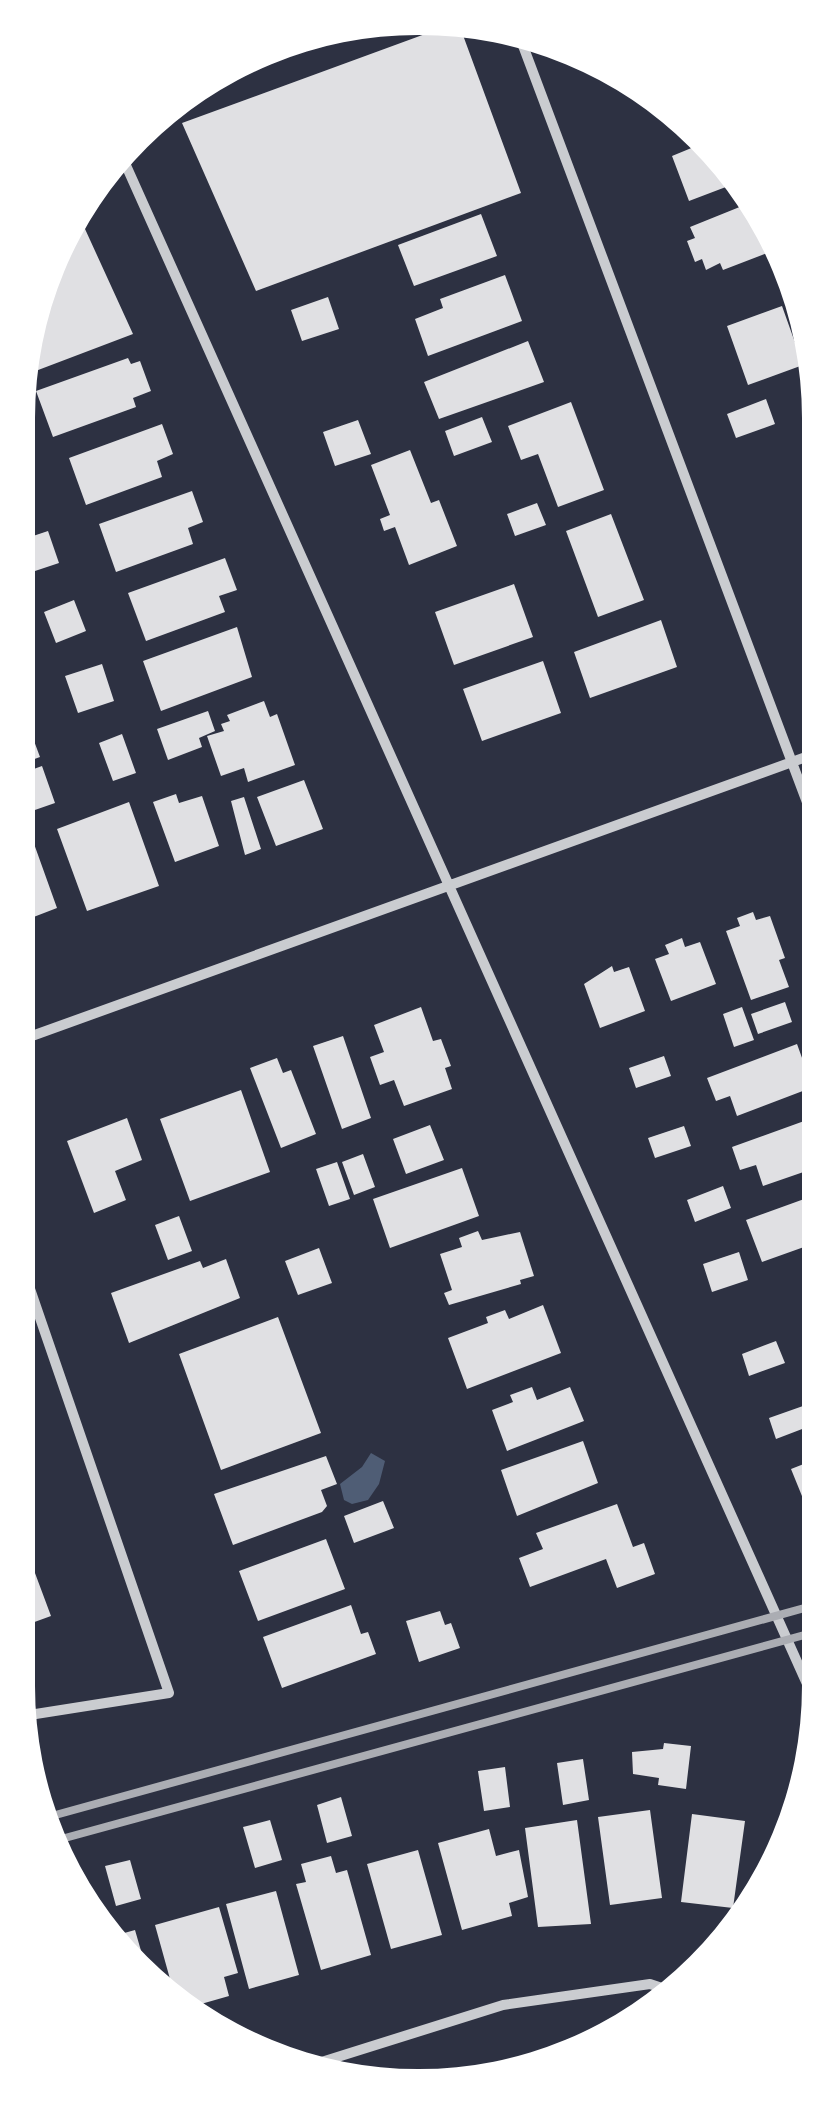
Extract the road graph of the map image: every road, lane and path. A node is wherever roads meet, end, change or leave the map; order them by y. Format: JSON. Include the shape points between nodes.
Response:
{"nodes":[{"id":1,"x":525,"y":50,"type":"edge"},
{"id":2,"x":128,"y":169,"type":"edge"},
{"id":3,"x":802,"y":759,"type":"edge"},
{"id":4,"x":793,"y":762,"type":"junction"},
{"id":5,"x":802,"y":787,"type":"edge"},
{"id":6,"x":451,"y":885,"type":"junction"},
{"id":7,"x":35,"y":1036,"type":"edge"},
{"id":8,"x":35,"y":1303,"type":"edge"},
{"id":9,"x":802,"y":1672,"type":"edge"},
{"id":10,"x":36,"y":1714,"type":"edge"},
{"id":11,"x":657,"y":1986,"type":"edge"},
{"id":12,"x":331,"y":2059,"type":"edge"}],
"edges":[{"from":1,"to":4,"type":"street"},
{"from":2,"to":6,"type":"street"},
{"from":3,"to":4,"type":"street"},
{"from":4,"to":5,"type":"street"},
{"from":4,"to":6,"type":"street"},
{"from":6,"to":7,"type":"street"},
{"from":6,"to":9,"type":"street"},
{"from":8,"to":10,"type":"street","via":[[170,1693]]},
{"from":11,"to":12,"type":"street","via":[[502,2005]]}]}
